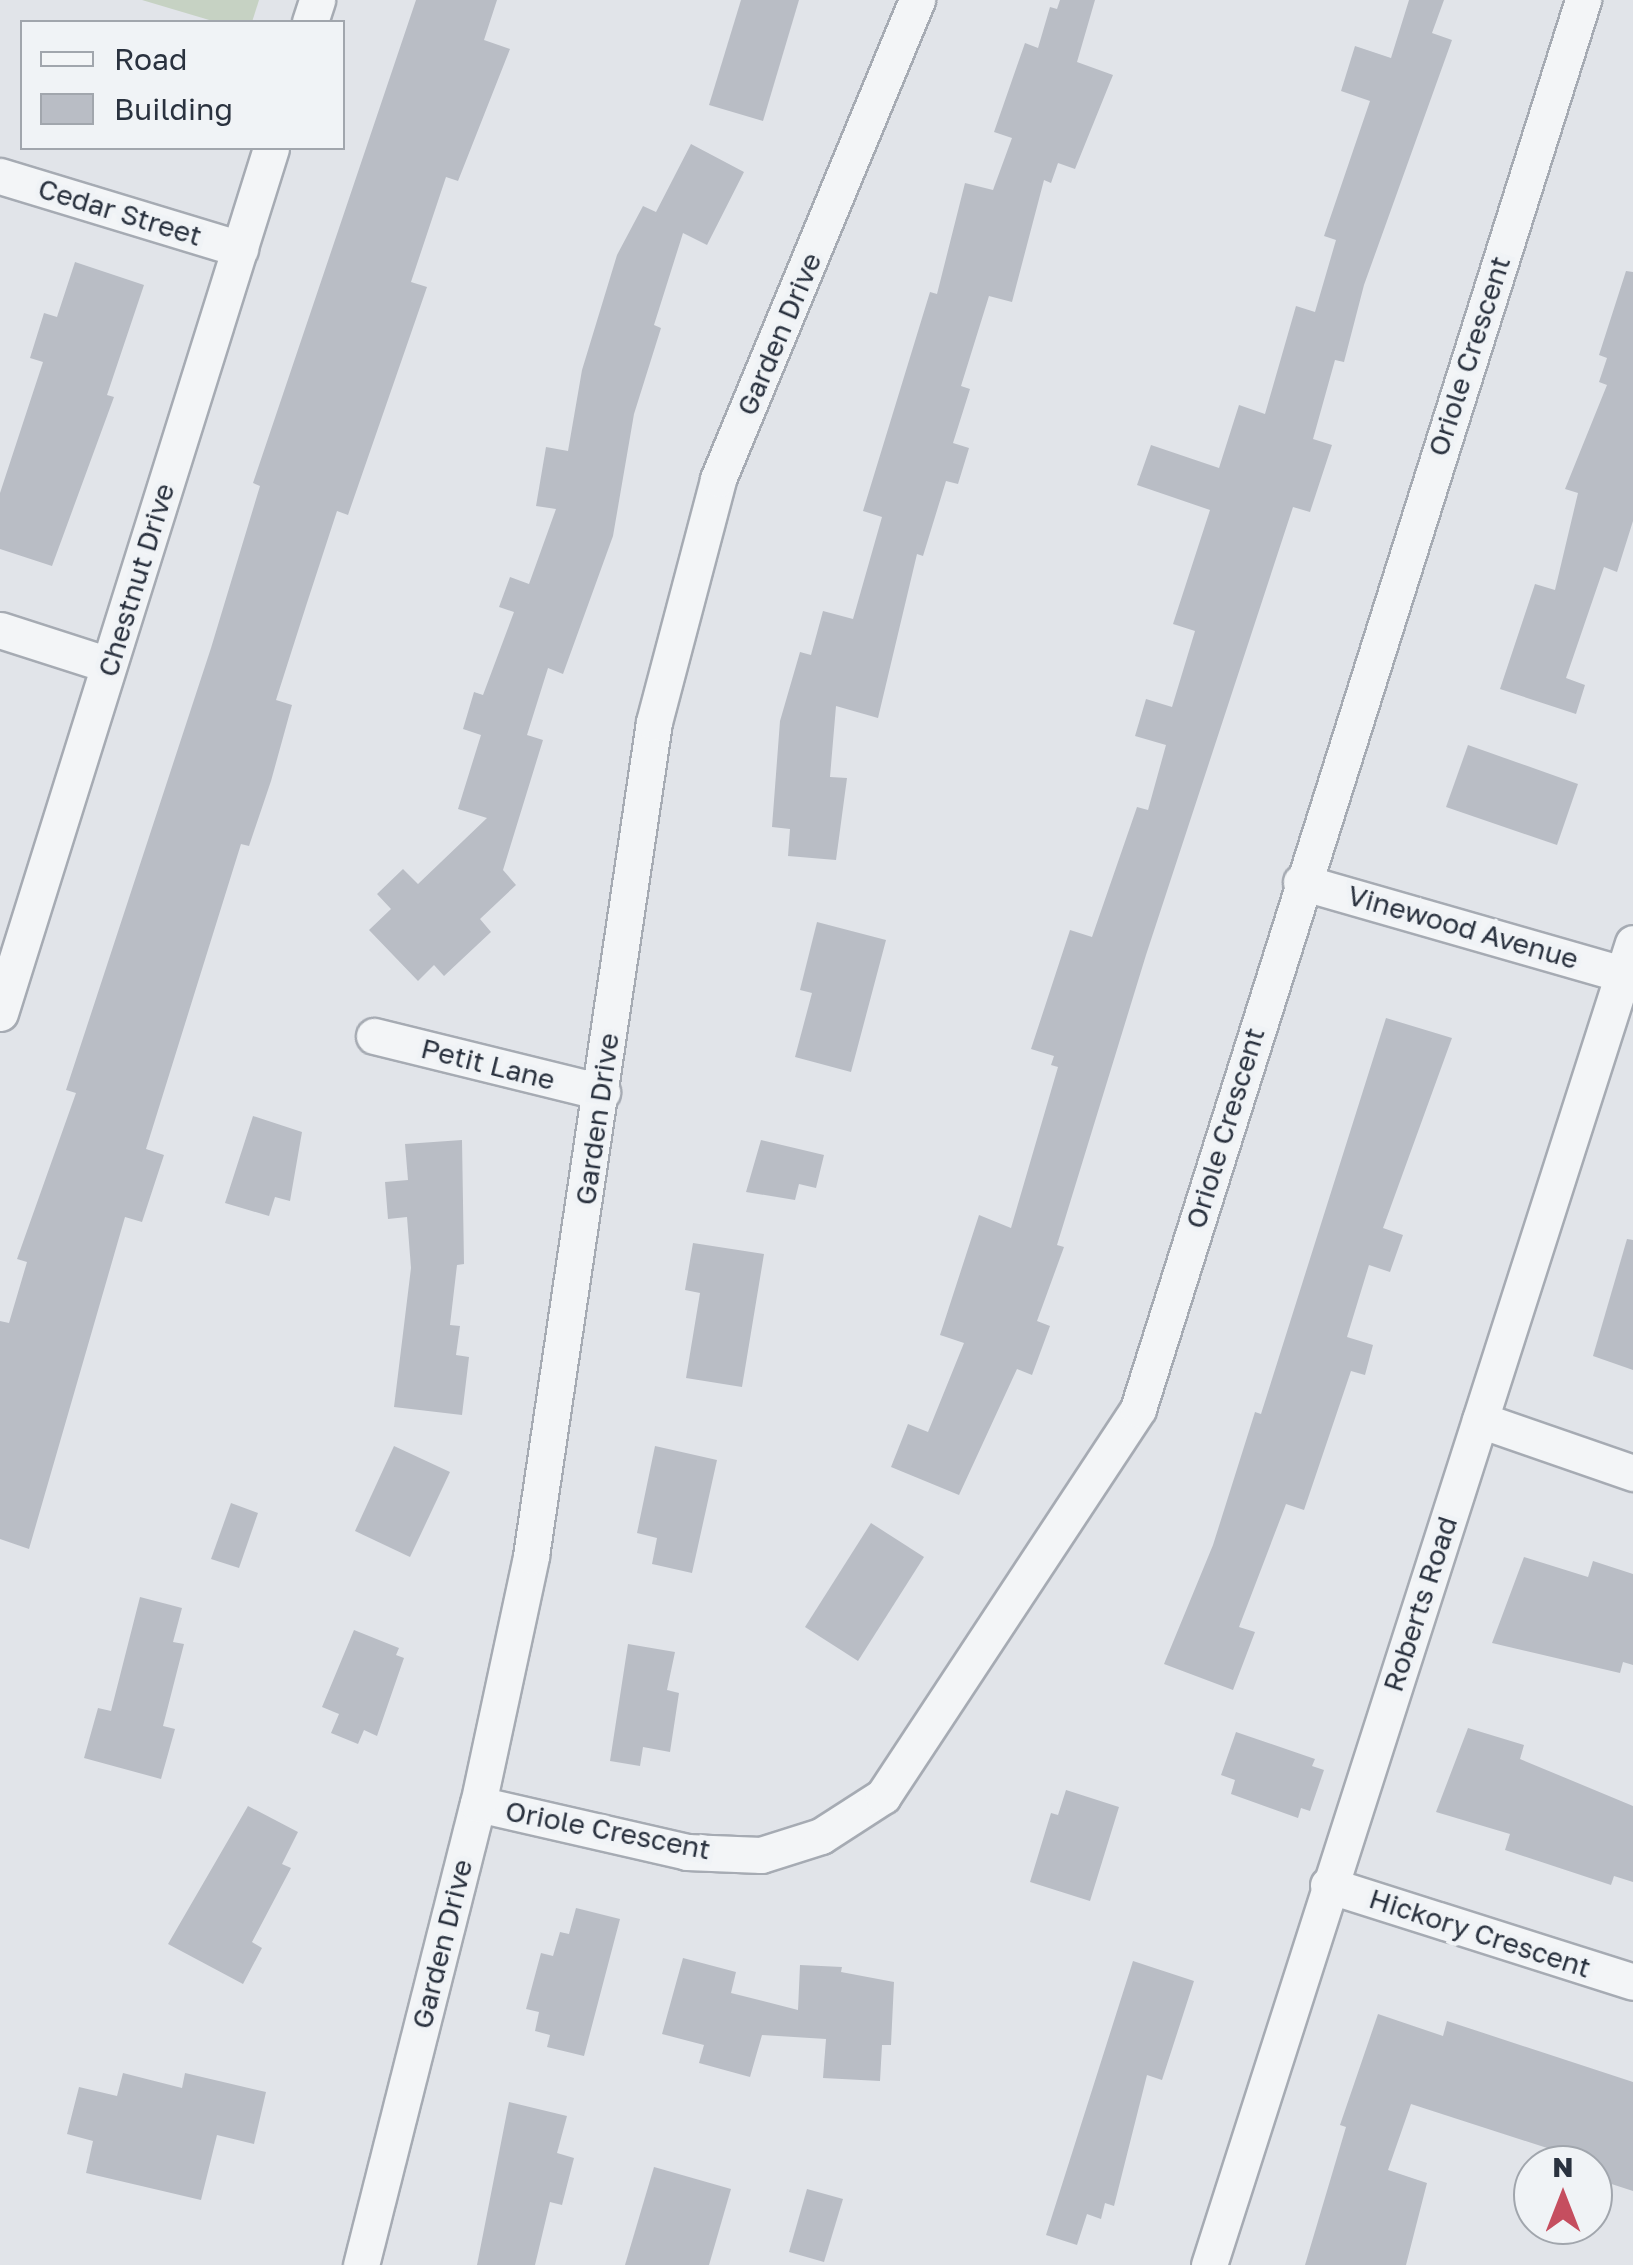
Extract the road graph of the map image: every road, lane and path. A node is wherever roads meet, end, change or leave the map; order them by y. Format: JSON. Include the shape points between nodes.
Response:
{"nodes":[{"id":1,"x":917,"y":0,"type":"edge"},
{"id":2,"x":1583,"y":0,"type":"edge"},
{"id":3,"x":270,"y":150,"type":"edge"},
{"id":4,"x":0,"y":176,"type":"edge"},
{"id":5,"x":240,"y":249,"type":"junction"},
{"id":6,"x":0,"y":630,"type":"edge"},
{"id":7,"x":109,"y":665,"type":"junction"},
{"id":8,"x":1302,"y":882,"type":"junction"},
{"id":9,"x":1630,"y":964,"type":"edge"},
{"id":10,"x":0,"y":1012,"type":"edge"},
{"id":11,"x":374,"y":1036,"type":"dead end"},
{"id":12,"x":602,"y":1092,"type":"junction"},
{"id":13,"x":1480,"y":1420,"type":"junction"},
{"id":14,"x":1633,"y":1474,"type":"edge"},
{"id":15,"x":478,"y":1804,"type":"junction"},
{"id":16,"x":1328,"y":1885,"type":"junction"},
{"id":17,"x":1633,"y":1982,"type":"edge"},
{"id":18,"x":361,"y":2265,"type":"edge"},
{"id":19,"x":1208,"y":2265,"type":"edge"}],
"edges":[{"from":1,"to":12,"type":"street","name":"Garden Drive","via":[[718,480],[654,722]]},
{"from":2,"to":8,"type":"street","name":"Oriole Crescent"},
{"from":3,"to":5,"type":"street","name":"Chestnut Drive"},
{"from":4,"to":5,"type":"street","name":"Cedar Street"},
{"from":5,"to":7,"type":"street","name":"Chestnut Drive"},
{"from":6,"to":7,"type":"street"},
{"from":7,"to":10,"type":"street","name":"Chestnut Drive"},
{"from":8,"to":9,"type":"street","name":"Vinewood Avenue"},
{"from":8,"to":15,"type":"street","name":"Oriole Crescent","via":[[1138,1409],[883,1796],[821,1836],[761,1856],[687,1852]]},
{"from":9,"to":13,"type":"street","name":"Roberts Road"},
{"from":11,"to":12,"type":"street","name":"Petit Lane"},
{"from":12,"to":15,"type":"street","name":"Garden Drive","via":[[532,1556]]},
{"from":13,"to":14,"type":"street"},
{"from":13,"to":16,"type":"street","name":"Roberts Road"},
{"from":15,"to":18,"type":"street","name":"Garden Drive"},
{"from":16,"to":17,"type":"street","name":"Hickory Crescent"},
{"from":16,"to":19,"type":"street","name":"Roberts Road"}]}
